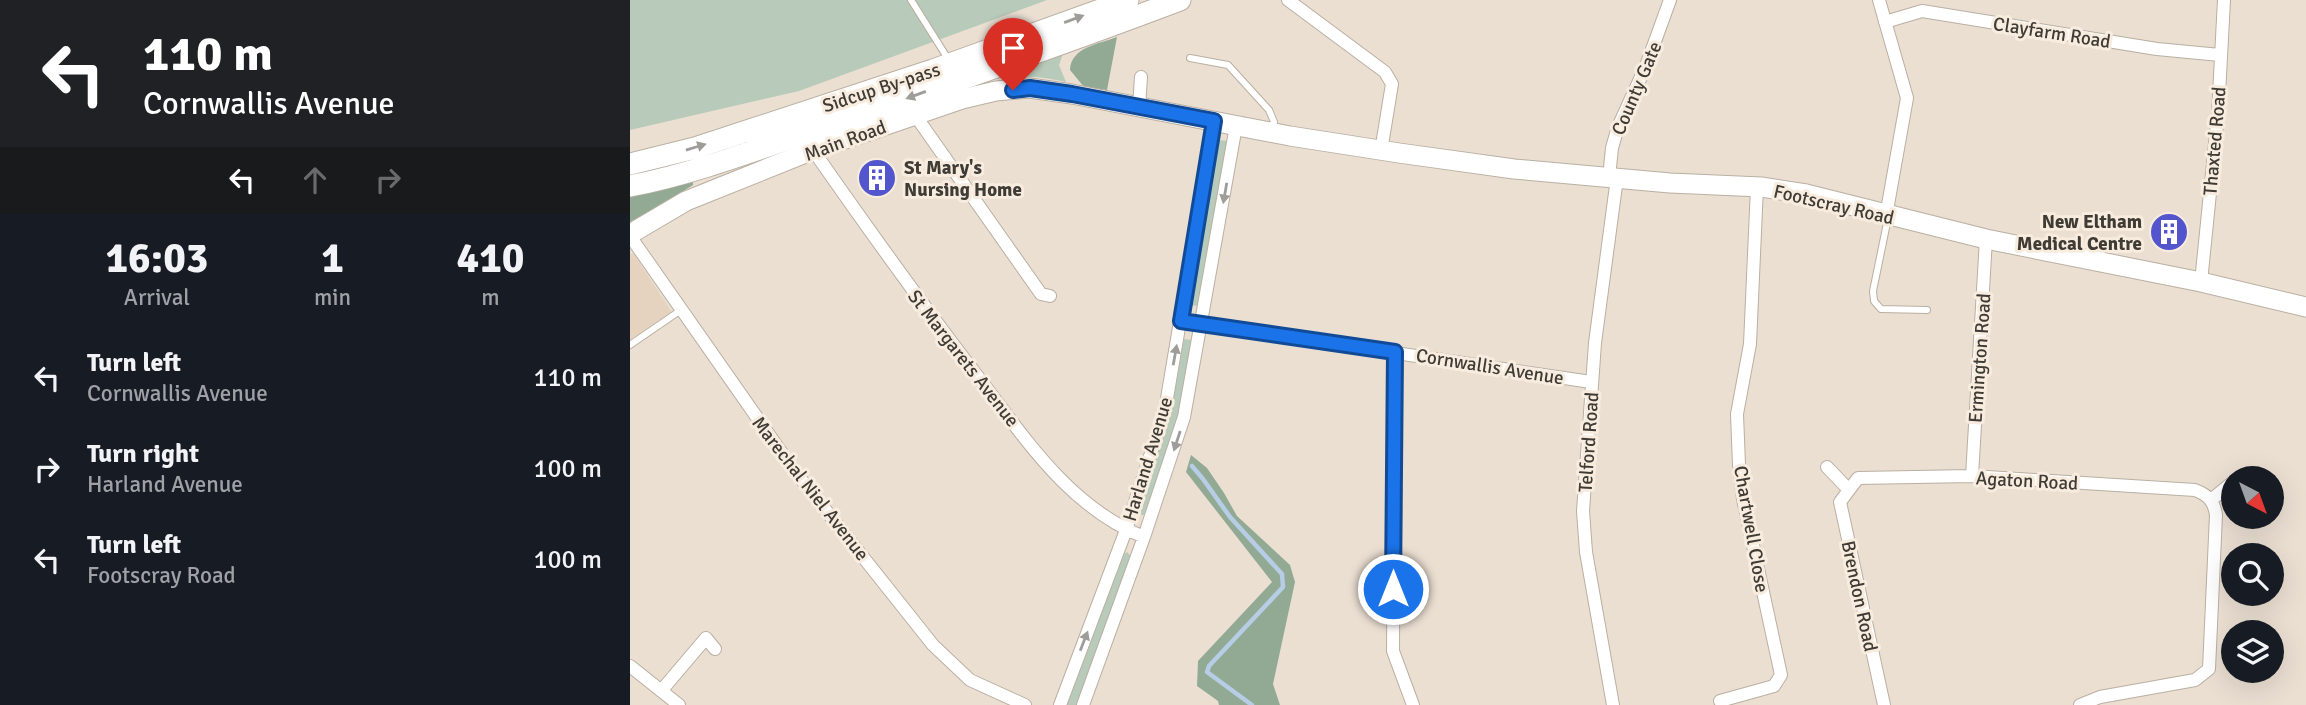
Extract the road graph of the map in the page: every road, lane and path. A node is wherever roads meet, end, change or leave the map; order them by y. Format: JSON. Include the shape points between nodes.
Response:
{"nodes":[{"id":1,"x":911,"y":0,"type":"edge"},
{"id":2,"x":1128,"y":0,"type":"edge"},
{"id":3,"x":1180,"y":0,"type":"edge"},
{"id":4,"x":1288,"y":0,"type":"edge"},
{"id":5,"x":1670,"y":0,"type":"edge"},
{"id":6,"x":1879,"y":0,"type":"edge"},
{"id":7,"x":2224,"y":0,"type":"edge"},
{"id":8,"x":1885,"y":22,"type":"junction"},
{"id":9,"x":2220,"y":55,"type":"junction"},
{"id":10,"x":1190,"y":58,"type":"dead end"},
{"id":11,"x":951,"y":63,"type":"junction"},
{"id":12,"x":1141,"y":77,"type":"dead end"},
{"id":13,"x":1072,"y":94,"type":"joint"},
{"id":14,"x":1139,"y":107,"type":"junction"},
{"id":15,"x":915,"y":115,"type":"junction"},
{"id":16,"x":1214,"y":121,"type":"junction"},
{"id":17,"x":1236,"y":126,"type":"junction"},
{"id":18,"x":1272,"y":133,"type":"junction"},
{"id":19,"x":813,"y":150,"type":"junction"},
{"id":20,"x":1381,"y":151,"type":"junction"},
{"id":21,"x":630,"y":164,"type":"edge"},
{"id":22,"x":1613,"y":178,"type":"junction"},
{"id":23,"x":630,"y":186,"type":"edge"},
{"id":24,"x":1757,"y":187,"type":"junction"},
{"id":25,"x":1887,"y":216,"type":"junction"},
{"id":26,"x":630,"y":235,"type":"edge"},
{"id":27,"x":1986,"y":239,"type":"junction"},
{"id":28,"x":2201,"y":282,"type":"junction"},
{"id":29,"x":1051,"y":296,"type":"dead end"},
{"id":30,"x":2306,"y":307,"type":"edge"},
{"id":31,"x":681,"y":310,"type":"junction"},
{"id":32,"x":1927,"y":310,"type":"dead end"},
{"id":33,"x":1181,"y":321,"type":"junction"},
{"id":34,"x":1202,"y":324,"type":"junction"},
{"id":35,"x":630,"y":345,"type":"edge"},
{"id":36,"x":1395,"y":352,"type":"junction"},
{"id":37,"x":1591,"y":382,"type":"junction"},
{"id":38,"x":1826,"y":467,"type":"dead end"},
{"id":39,"x":1972,"y":476,"type":"junction"},
{"id":40,"x":1849,"y":490,"type":"junction"},
{"id":41,"x":2221,"y":492,"type":"edge"},
{"id":42,"x":2211,"y":500,"type":"junction"},
{"id":43,"x":1126,"y":530,"type":"junction"},
{"id":44,"x":1144,"y":537,"type":"junction"},
{"id":45,"x":715,"y":649,"type":"dead end"},
{"id":46,"x":630,"y":666,"type":"edge"},
{"id":47,"x":661,"y":691,"type":"junction"},
{"id":48,"x":1720,"y":701,"type":"dead end"},
{"id":49,"x":679,"y":705,"type":"edge"},
{"id":50,"x":1025,"y":705,"type":"edge"},
{"id":51,"x":1060,"y":705,"type":"edge"},
{"id":52,"x":1083,"y":705,"type":"edge"},
{"id":53,"x":1413,"y":705,"type":"edge"},
{"id":54,"x":1613,"y":705,"type":"edge"},
{"id":55,"x":1884,"y":705,"type":"edge"},
{"id":56,"x":2080,"y":705,"type":"edge"}],
"edges":[{"from":1,"to":11,"type":"lane"},
{"from":11,"to":2,"type":"highway","name":"Sidcup By-pass","one_way":true},
{"from":3,"to":23,"type":"highway","name":"Sidcup By-pass","one_way":true,"via":[[718,162]]},
{"from":4,"to":20,"type":"street","via":[[1385,72],[1392,84]]},
{"from":5,"to":22,"type":"street","name":"County Gate","via":[[1618,127],[1612,148]]},
{"from":6,"to":8,"type":"street"},
{"from":7,"to":9,"type":"street","name":"Thaxted Road"},
{"from":8,"to":9,"type":"street","name":"Clayfarm Road","via":[[1922,11]]},
{"from":8,"to":25,"type":"street","via":[[1907,98]]},
{"from":9,"to":28,"type":"street","name":"Thaxted Road"},
{"from":10,"to":18,"type":"lane","via":[[1228,65],[1269,110],[1274,121]]},
{"from":21,"to":11,"type":"highway","name":"Sidcup By-pass","one_way":true,"via":[[695,148]]},
{"from":12,"to":14,"type":"street"},
{"from":13,"to":14,"type":"main road","name":"Footscray Road"},
{"from":13,"to":15,"type":"main road","name":"Main Road","via":[[1030,88],[996,91]]},
{"from":14,"to":16,"type":"main road","name":"Footscray Road"},
{"from":15,"to":19,"type":"main road","name":"Main Road"},
{"from":15,"to":29,"type":"street","via":[[1041,294]]},
{"from":16,"to":17,"type":"main road","name":"Footscray Road"},
{"from":16,"to":33,"type":"street","name":"Harland Avenue"},
{"from":17,"to":18,"type":"main road","name":"Footscray Road"},
{"from":17,"to":34,"type":"street","name":"Harland Avenue","one_way":true},
{"from":18,"to":20,"type":"main road","name":"Footscray Road"},
{"from":19,"to":26,"type":"main road","name":"Main Road","via":[[686,201]]},
{"from":19,"to":43,"type":"street","name":"St Margarets Avenue","via":[[917,298],[1047,466],[1081,499]]},
{"from":20,"to":22,"type":"main road","name":"Footscray Road"},
{"from":22,"to":24,"type":"main road","name":"Footscray Road"},
{"from":22,"to":37,"type":"street","name":"Telford Road"},
{"from":24,"to":25,"type":"main road","name":"Footscray Road","via":[[1807,194]]},
{"from":24,"to":48,"type":"street","name":"Chartwell Close","via":[[1750,344],[1737,414],[1739,465],[1781,675],[1774,686]]},
{"from":25,"to":27,"type":"main road","name":"Footscray Road"},
{"from":25,"to":32,"type":"lane","via":[[1874,301],[1881,309]]},
{"from":26,"to":31,"type":"street","name":"Marechal Niel Avenue"},
{"from":27,"to":28,"type":"main road","name":"Footscray Road"},
{"from":27,"to":39,"type":"street","name":"Ermington Road"},
{"from":28,"to":30,"type":"main road","name":"Footscray Road"},
{"from":31,"to":35,"type":"lane"},
{"from":31,"to":50,"type":"street","name":"Marechal Niel Avenue","via":[[793,469],[933,645],[970,680]]},
{"from":33,"to":34,"type":"street","name":"Cornwallis Avenue"},
{"from":43,"to":33,"type":"street","name":"Harland Avenue","one_way":true,"via":[[1162,421]]},
{"from":34,"to":36,"type":"street","name":"Cornwallis Avenue"},
{"from":34,"to":44,"type":"street","name":"Harland Avenue","one_way":true,"via":[[1184,417]]},
{"from":36,"to":37,"type":"street","name":"Cornwallis Avenue"},
{"from":36,"to":53,"type":"street","via":[[1392,642]]},
{"from":37,"to":54,"type":"street","name":"Telford Road","via":[[1583,510]]},
{"from":38,"to":40,"type":"street"},
{"from":39,"to":40,"type":"street","name":"Agaton Road","via":[[1858,478]]},
{"from":39,"to":42,"type":"street","name":"Agaton Road","via":[[2195,490]]},
{"from":40,"to":55,"type":"street","name":"Brendon Road","via":[[1840,502]]},
{"from":41,"to":42,"type":"street"},
{"from":42,"to":56,"type":"street","via":[[2216,515],[2209,669],[2195,680],[2100,696]]},
{"from":43,"to":44,"type":"street","name":"St Margarets Avenue"},
{"from":51,"to":43,"type":"street","name":"Harland Avenue","one_way":true},
{"from":44,"to":52,"type":"street","name":"Harland Avenue"},
{"from":45,"to":47,"type":"street","via":[[702,633]]},
{"from":46,"to":47,"type":"street"},
{"from":47,"to":49,"type":"street"}]}
